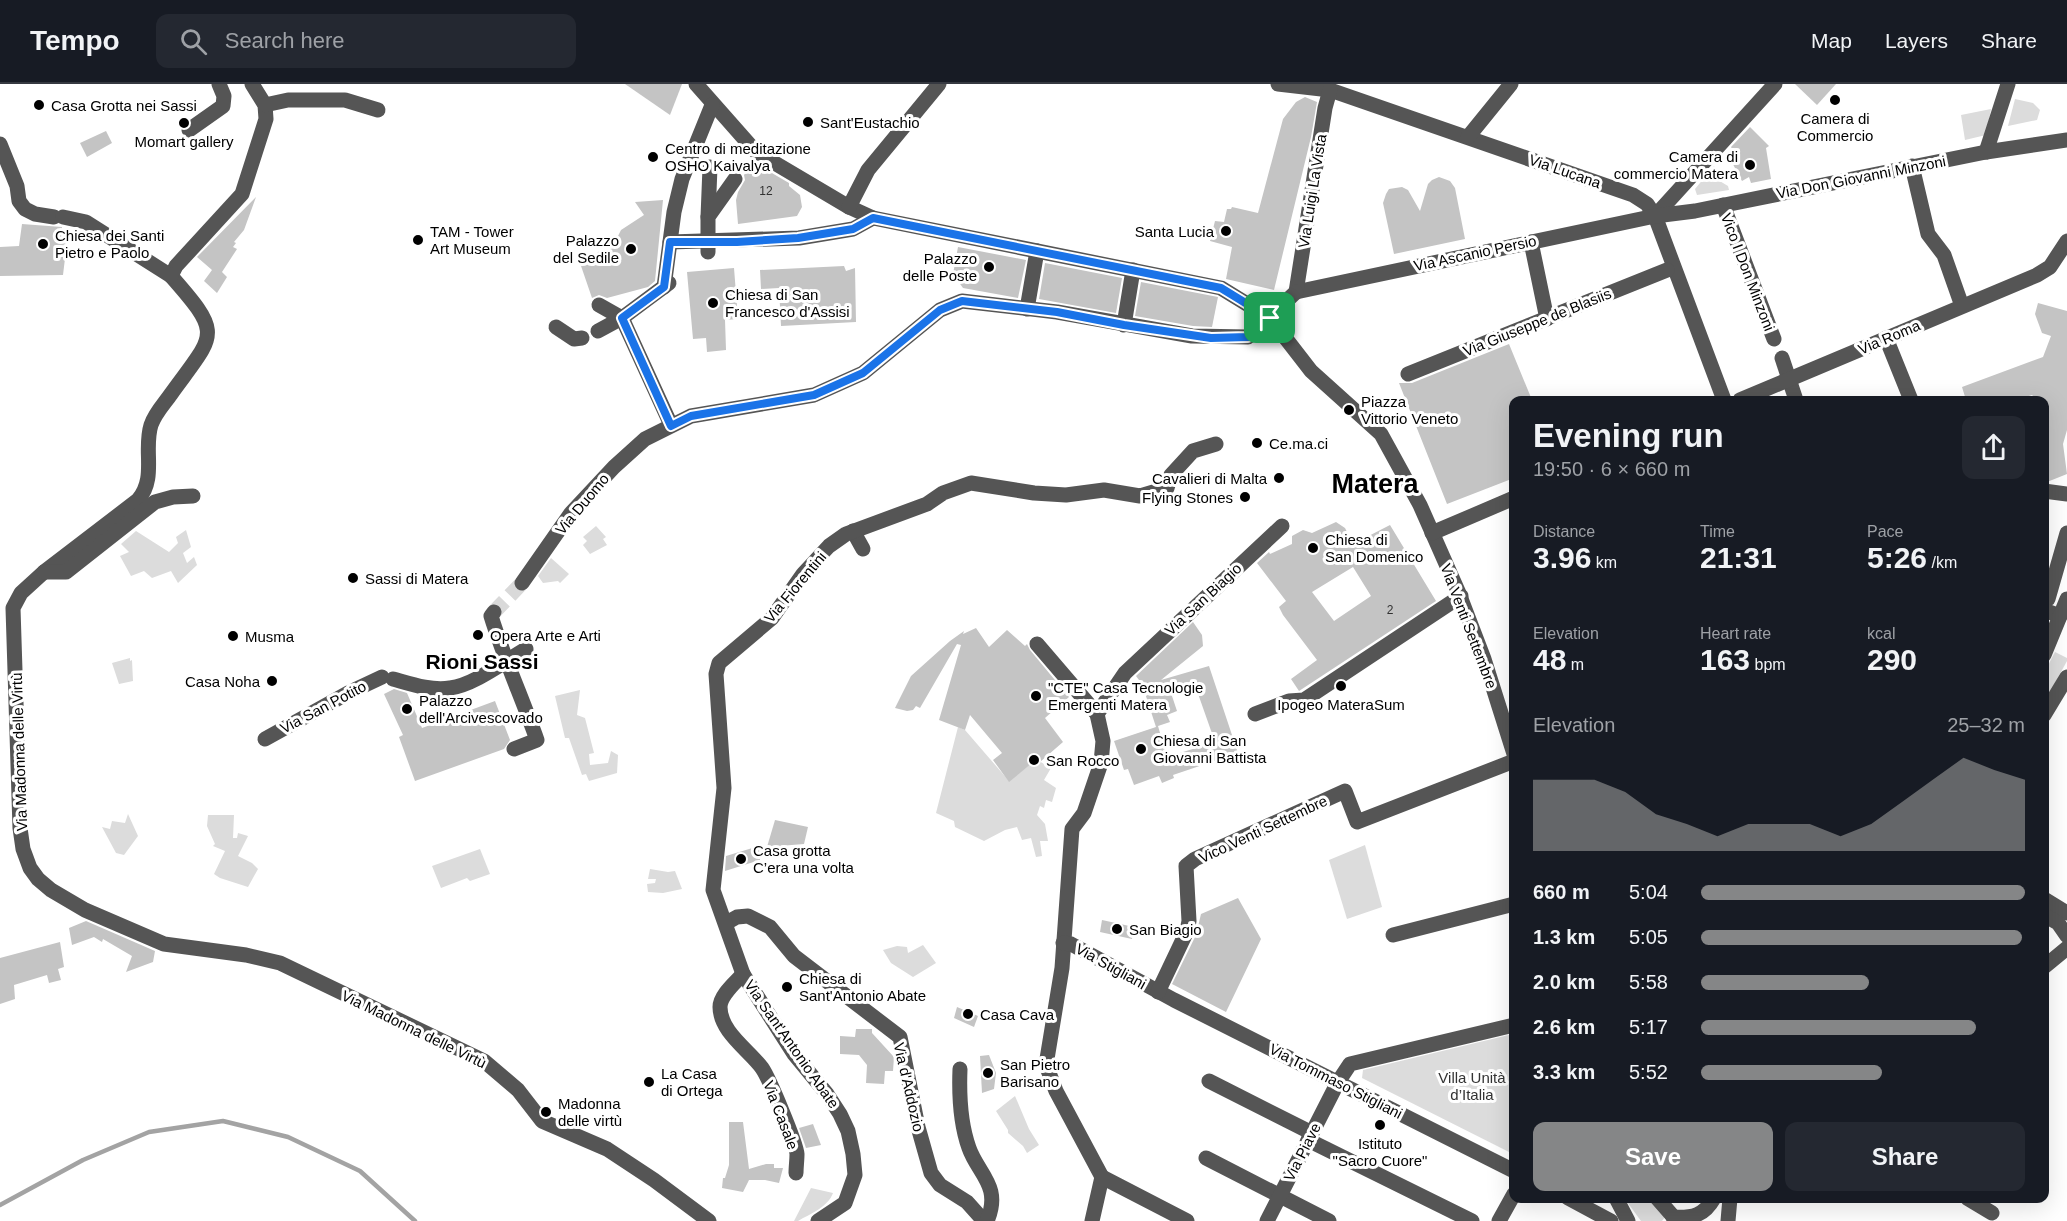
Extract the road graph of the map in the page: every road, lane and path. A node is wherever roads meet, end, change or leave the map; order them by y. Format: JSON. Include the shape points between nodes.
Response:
{"nodes":[{"id":1,"x":219,"y":84,"type":"edge"},
{"id":2,"x":252,"y":84,"type":"edge"},
{"id":3,"x":696,"y":84,"type":"edge"},
{"id":4,"x":939,"y":84,"type":"edge"},
{"id":5,"x":1278,"y":84,"type":"edge"},
{"id":6,"x":1511,"y":84,"type":"edge"},
{"id":7,"x":1775,"y":84,"type":"edge"},
{"id":8,"x":2008,"y":84,"type":"edge"},
{"id":9,"x":1325,"y":88,"type":"edge"},
{"id":10,"x":264,"y":105,"type":"junction"},
{"id":11,"x":712,"y":105,"type":"junction"},
{"id":12,"x":378,"y":110,"type":"dead end"},
{"id":13,"x":189,"y":130,"type":"dead end"},
{"id":14,"x":1468,"y":137,"type":"junction"},
{"id":15,"x":2067,"y":140,"type":"edge"},
{"id":16,"x":0,"y":144,"type":"edge"},
{"id":17,"x":1986,"y":152,"type":"junction"},
{"id":18,"x":1912,"y":166,"type":"junction"},
{"id":19,"x":710,"y":167,"type":"dead end"},
{"id":20,"x":735,"y":179,"type":"dead end"},
{"id":21,"x":1722,"y":206,"type":"junction"},
{"id":22,"x":849,"y":207,"type":"junction"},
{"id":23,"x":1655,"y":216,"type":"junction"},
{"id":24,"x":708,"y":217,"type":"junction"},
{"id":25,"x":873,"y":218,"type":"junction"},
{"id":26,"x":2067,"y":241,"type":"edge"},
{"id":27,"x":670,"y":242,"type":"junction"},
{"id":28,"x":1532,"y":242,"type":"junction"},
{"id":29,"x":708,"y":247,"type":"junction"},
{"id":30,"x":1037,"y":251,"type":"junction"},
{"id":31,"x":2063,"y":252,"type":"edge"},
{"id":32,"x":1133,"y":270,"type":"junction"},
{"id":33,"x":1667,"y":270,"type":"dead end"},
{"id":34,"x":171,"y":276,"type":"junction"},
{"id":35,"x":1296,"y":292,"type":"junction"},
{"id":36,"x":599,"y":305,"type":"dead end"},
{"id":37,"x":1962,"y":306,"type":"junction"},
{"id":38,"x":1027,"y":309,"type":"junction"},
{"id":39,"x":622,"y":318,"type":"junction"},
{"id":40,"x":1270,"y":318,"type":"junction"},
{"id":41,"x":1547,"y":319,"type":"junction"},
{"id":42,"x":1124,"y":325,"type":"junction"},
{"id":43,"x":556,"y":327,"type":"dead end"},
{"id":44,"x":598,"y":331,"type":"dead end"},
{"id":45,"x":1886,"y":338,"type":"junction"},
{"id":46,"x":578,"y":339,"type":"dead end"},
{"id":47,"x":1774,"y":339,"type":"dead end"},
{"id":48,"x":1782,"y":358,"type":"dead end"},
{"id":49,"x":1408,"y":374,"type":"dead end"},
{"id":50,"x":1789,"y":379,"type":"junction"},
{"id":51,"x":1722,"y":396,"type":"edge"},
{"id":52,"x":1749,"y":396,"type":"edge"},
{"id":53,"x":1795,"y":396,"type":"edge"},
{"id":54,"x":1909,"y":396,"type":"edge"},
{"id":55,"x":671,"y":426,"type":"junction"},
{"id":56,"x":1216,"y":444,"type":"dead end"},
{"id":57,"x":2049,"y":492,"type":"edge"},
{"id":58,"x":2067,"y":494,"type":"edge"},
{"id":59,"x":193,"y":496,"type":"dead end"},
{"id":60,"x":1509,"y":500,"type":"edge"},
{"id":61,"x":1282,"y":526,"type":"dead end"},
{"id":62,"x":1430,"y":527,"type":"junction"},
{"id":63,"x":853,"y":531,"type":"junction"},
{"id":64,"x":2067,"y":533,"type":"edge"},
{"id":65,"x":863,"y":549,"type":"dead end"},
{"id":66,"x":44,"y":572,"type":"junction"},
{"id":67,"x":522,"y":583,"type":"tunnel mouth"},
{"id":68,"x":2049,"y":595,"type":"edge"},
{"id":69,"x":1461,"y":596,"type":"junction"},
{"id":70,"x":2067,"y":598,"type":"edge"},
{"id":71,"x":2049,"y":607,"type":"edge"},
{"id":72,"x":494,"y":612,"type":"dead end"},
{"id":73,"x":2060,"y":616,"type":"junction"},
{"id":74,"x":2049,"y":641,"type":"edge"},
{"id":75,"x":1037,"y":644,"type":"dead end"},
{"id":76,"x":526,"y":649,"type":"dead end"},
{"id":77,"x":506,"y":661,"type":"junction"},
{"id":78,"x":2067,"y":677,"type":"edge"},
{"id":79,"x":2049,"y":707,"type":"edge"},
{"id":80,"x":1096,"y":714,"type":"junction"},
{"id":81,"x":1255,"y":714,"type":"dead end"},
{"id":82,"x":1509,"y":738,"type":"edge"},
{"id":83,"x":265,"y":739,"type":"dead end"},
{"id":84,"x":514,"y":749,"type":"dead end"},
{"id":85,"x":1509,"y":763,"type":"edge"},
{"id":86,"x":2049,"y":902,"type":"edge"},
{"id":87,"x":1509,"y":905,"type":"edge"},
{"id":88,"x":2067,"y":913,"type":"edge"},
{"id":89,"x":2049,"y":918,"type":"edge"},
{"id":90,"x":726,"y":923,"type":"junction"},
{"id":91,"x":1393,"y":935,"type":"dead end"},
{"id":92,"x":2067,"y":936,"type":"edge"},
{"id":93,"x":1063,"y":943,"type":"junction"},
{"id":94,"x":2067,"y":948,"type":"edge"},
{"id":95,"x":2049,"y":963,"type":"edge"},
{"id":96,"x":743,"y":974,"type":"junction"},
{"id":97,"x":1158,"y":992,"type":"junction"},
{"id":98,"x":1509,"y":1026,"type":"edge"},
{"id":99,"x":960,"y":1069,"type":"dead end"},
{"id":100,"x":1209,"y":1081,"type":"dead end"},
{"id":101,"x":1338,"y":1082,"type":"junction"},
{"id":102,"x":1310,"y":1136,"type":"junction"},
{"id":103,"x":1206,"y":1158,"type":"dead end"},
{"id":104,"x":1509,"y":1168,"type":"edge"},
{"id":105,"x":796,"y":1173,"type":"dead end"},
{"id":106,"x":1102,"y":1177,"type":"junction"},
{"id":107,"x":1279,"y":1196,"type":"junction"},
{"id":108,"x":1509,"y":1203,"type":"edge"},
{"id":109,"x":1577,"y":1203,"type":"edge"},
{"id":110,"x":1619,"y":1203,"type":"edge"},
{"id":111,"x":1661,"y":1203,"type":"edge"},
{"id":112,"x":1711,"y":1203,"type":"edge"},
{"id":113,"x":1730,"y":1203,"type":"edge"},
{"id":114,"x":1975,"y":1203,"type":"edge"},
{"id":115,"x":1992,"y":1213,"type":"dead end"},
{"id":116,"x":1675,"y":1219,"type":"edge"},
{"id":117,"x":709,"y":1221,"type":"edge"},
{"id":118,"x":818,"y":1221,"type":"edge"},
{"id":119,"x":985,"y":1221,"type":"edge"},
{"id":120,"x":1092,"y":1221,"type":"edge"},
{"id":121,"x":1187,"y":1221,"type":"edge"},
{"id":122,"x":1267,"y":1221,"type":"edge"},
{"id":123,"x":1329,"y":1221,"type":"edge"},
{"id":124,"x":1472,"y":1221,"type":"edge"},
{"id":125,"x":1499,"y":1221,"type":"edge"},
{"id":126,"x":1611,"y":1221,"type":"edge"},
{"id":127,"x":1628,"y":1221,"type":"edge"},
{"id":128,"x":1728,"y":1221,"type":"edge"}],
"edges":[{"from":1,"to":13,"type":"street","via":[[223,106]]},
{"from":2,"to":10,"type":"street"},
{"from":3,"to":11,"type":"street"},
{"from":4,"to":22,"type":"street","via":[[868,170]]},
{"from":5,"to":9,"type":"street","name":"Via Lucana"},
{"from":6,"to":14,"type":"street"},
{"from":7,"to":23,"type":"street"},
{"from":8,"to":17,"type":"street"},
{"from":9,"to":14,"type":"street","name":"Via Lucana"},
{"from":9,"to":35,"type":"street","name":"Via Luigi La Vista"},
{"from":10,"to":12,"type":"street","via":[[288,100],[345,100]]},
{"from":10,"to":34,"type":"street","via":[[263,133],[242,194]]},
{"from":11,"to":22,"type":"street","via":[[756,152]]},
{"from":11,"to":27,"type":"street","via":[[682,179]]},
{"from":14,"to":23,"type":"street","name":"Via Lucana","via":[[1634,195]]},
{"from":15,"to":17,"type":"street","name":"Via Don Giovanni Minzoni"},
{"from":16,"to":34,"type":"street","via":[[25,209],[86,222]]},
{"from":17,"to":18,"type":"street","name":"Via Don Giovanni Minzoni"},
{"from":18,"to":21,"type":"street","name":"Via Don Giovanni Minzoni"},
{"from":18,"to":37,"type":"street","via":[[1928,234],[1944,255]]},
{"from":19,"to":24,"type":"street"},
{"from":20,"to":24,"type":"street"},
{"from":21,"to":23,"type":"street","name":"Via Don Giovanni Minzoni"},
{"from":21,"to":47,"type":"street","name":"Vico I Don Minzoni"},
{"from":22,"to":25,"type":"street"},
{"from":23,"to":28,"type":"street","name":"Via Ascanio Persio"},
{"from":23,"to":51,"type":"street","name":"Via Lucana"},
{"from":24,"to":29,"type":"street"},
{"from":25,"to":29,"type":"street","via":[[853,229]]},
{"from":25,"to":30,"type":"street"},
{"from":26,"to":31,"type":"street"},
{"from":27,"to":29,"type":"street"},
{"from":27,"to":39,"type":"street","via":[[667,285]]},
{"from":28,"to":35,"type":"street","name":"Via Ascanio Persio"},
{"from":28,"to":41,"type":"street"},
{"from":30,"to":32,"type":"street"},
{"from":30,"to":38,"type":"street"},
{"from":31,"to":37,"type":"street","name":"Via Roma","via":[[2037,275]]},
{"from":32,"to":40,"type":"street","via":[[1221,288]]},
{"from":32,"to":42,"type":"street"},
{"from":33,"to":41,"type":"street","name":"Via Giuseppe de Blasiis"},
{"from":34,"to":66,"type":"street","name":"Via Madonna delle Virtù","via":[[206,320],[207,342],[156,414],[151,426],[149,475],[142,494]]},
{"from":35,"to":40,"type":"street"},
{"from":36,"to":39,"type":"street"},
{"from":37,"to":45,"type":"street","name":"Via Roma"},
{"from":38,"to":42,"type":"street","name":"Via Duomo"},
{"from":38,"to":55,"type":"street","name":"Via Duomo","via":[[962,301],[940,310],[863,373],[814,395],[691,416]]},
{"from":39,"to":44,"type":"street"},
{"from":39,"to":55,"type":"street"},
{"from":40,"to":42,"type":"street","name":"Via Duomo","via":[[1248,337],[1211,338]]},
{"from":40,"to":62,"type":"street","via":[[1311,371],[1381,434]]},
{"from":41,"to":49,"type":"street","name":"Via Giuseppe de Blasiis"},
{"from":43,"to":46,"type":"street"},
{"from":45,"to":50,"type":"street","name":"Via Roma"},
{"from":45,"to":54,"type":"street"},
{"from":48,"to":50,"type":"street"},
{"from":50,"to":52,"type":"street","name":"Via Roma"},
{"from":50,"to":53,"type":"street"},
{"from":55,"to":67,"type":"street","name":"Via Duomo","via":[[645,439],[614,467],[571,513]]},
{"from":56,"to":63,"type":"street","name":"Via Fiorentini","via":[[1193,451],[1171,475],[1167,488],[1157,492],[1034,494],[971,483]]},
{"from":57,"to":58,"type":"street"},
{"from":59,"to":66,"type":"street","via":[[154,502],[66,572]]},
{"from":60,"to":62,"type":"street"},
{"from":61,"to":80,"type":"street","name":"Via San Biagio","via":[[1125,673]]},
{"from":62,"to":69,"type":"street","name":"Via Venti Settembre"},
{"from":63,"to":65,"type":"street"},
{"from":63,"to":90,"type":"street","name":"Via Fiorentini","via":[[829,546],[803,574],[772,618],[719,663],[716,682],[724,788],[713,890]]},
{"from":64,"to":68,"type":"street"},
{"from":66,"to":117,"type":"street","name":"Via Madonna delle Virtù","via":[[17,599],[12,621],[20,828],[23,849],[38,879],[85,910],[153,940],[280,963],[484,1061],[518,1090],[542,1121],[607,1149]]},
{"from":69,"to":81,"type":"street","via":[[1304,700],[1289,701]]},
{"from":69,"to":82,"type":"street","name":"Via Venti Settembre"},
{"from":70,"to":73,"type":"street"},
{"from":71,"to":73,"type":"street"},
{"from":72,"to":77,"type":"street","via":[[491,616],[497,641]]},
{"from":73,"to":74,"type":"street"},
{"from":75,"to":80,"type":"street"},
{"from":76,"to":77,"type":"street"},
{"from":77,"to":83,"type":"street","name":"Via San Potito","via":[[451,688],[394,680],[348,693]]},
{"from":77,"to":84,"type":"street","via":[[537,740]]},
{"from":78,"to":79,"type":"street"},
{"from":80,"to":93,"type":"street","via":[[1103,741],[1101,763],[1084,813],[1072,829],[1059,904]]},
{"from":85,"to":97,"type":"street","name":"Vico Venti Settembre","via":[[1357,822],[1345,791],[1195,859],[1186,866],[1187,931]]},
{"from":86,"to":88,"type":"street"},
{"from":87,"to":91,"type":"street"},
{"from":89,"to":92,"type":"street"},
{"from":90,"to":96,"type":"street","name":"Via Sant'Antonio Abate"},
{"from":90,"to":119,"type":"street","name":"Via d'Addozio","via":[[748,916],[770,927],[794,956],[900,1037],[931,1173]]},
{"from":93,"to":97,"type":"street","name":"Via Stigliani"},
{"from":93,"to":106,"type":"street","via":[[1046,1065]]},
{"from":94,"to":95,"type":"street"},
{"from":96,"to":105,"type":"street","name":"Via Casale","via":[[722,998],[720,1008],[738,1042],[768,1078],[797,1153]]},
{"from":96,"to":118,"type":"street","name":"Via Sant'Antonio Abate","via":[[804,1067],[827,1094],[848,1131],[855,1175],[845,1203]]},
{"from":97,"to":101,"type":"street","name":"Via Tommaso Stigliani"},
{"from":98,"to":101,"type":"street","name":"Via Piave","via":[[1350,1064]]},
{"from":99,"to":119,"type":"street","via":[[959,1091],[969,1149],[990,1185],[990,1207]]},
{"from":100,"to":102,"type":"street"},
{"from":101,"to":102,"type":"street","name":"Via Piave"},
{"from":101,"to":104,"type":"street","name":"Via Tommaso Stigliani"},
{"from":102,"to":107,"type":"street","name":"Via Piave"},
{"from":102,"to":124,"type":"street"},
{"from":103,"to":107,"type":"street"},
{"from":106,"to":120,"type":"street"},
{"from":106,"to":121,"type":"street"},
{"from":107,"to":122,"type":"street","name":"Via Piave"},
{"from":107,"to":123,"type":"street"},
{"from":108,"to":125,"type":"street"},
{"from":109,"to":126,"type":"street"},
{"from":110,"to":127,"type":"street"},
{"from":111,"to":116,"type":"street"},
{"from":112,"to":116,"type":"street","via":[[1700,1214]]},
{"from":113,"to":128,"type":"street"},
{"from":114,"to":115,"type":"street"}]}
